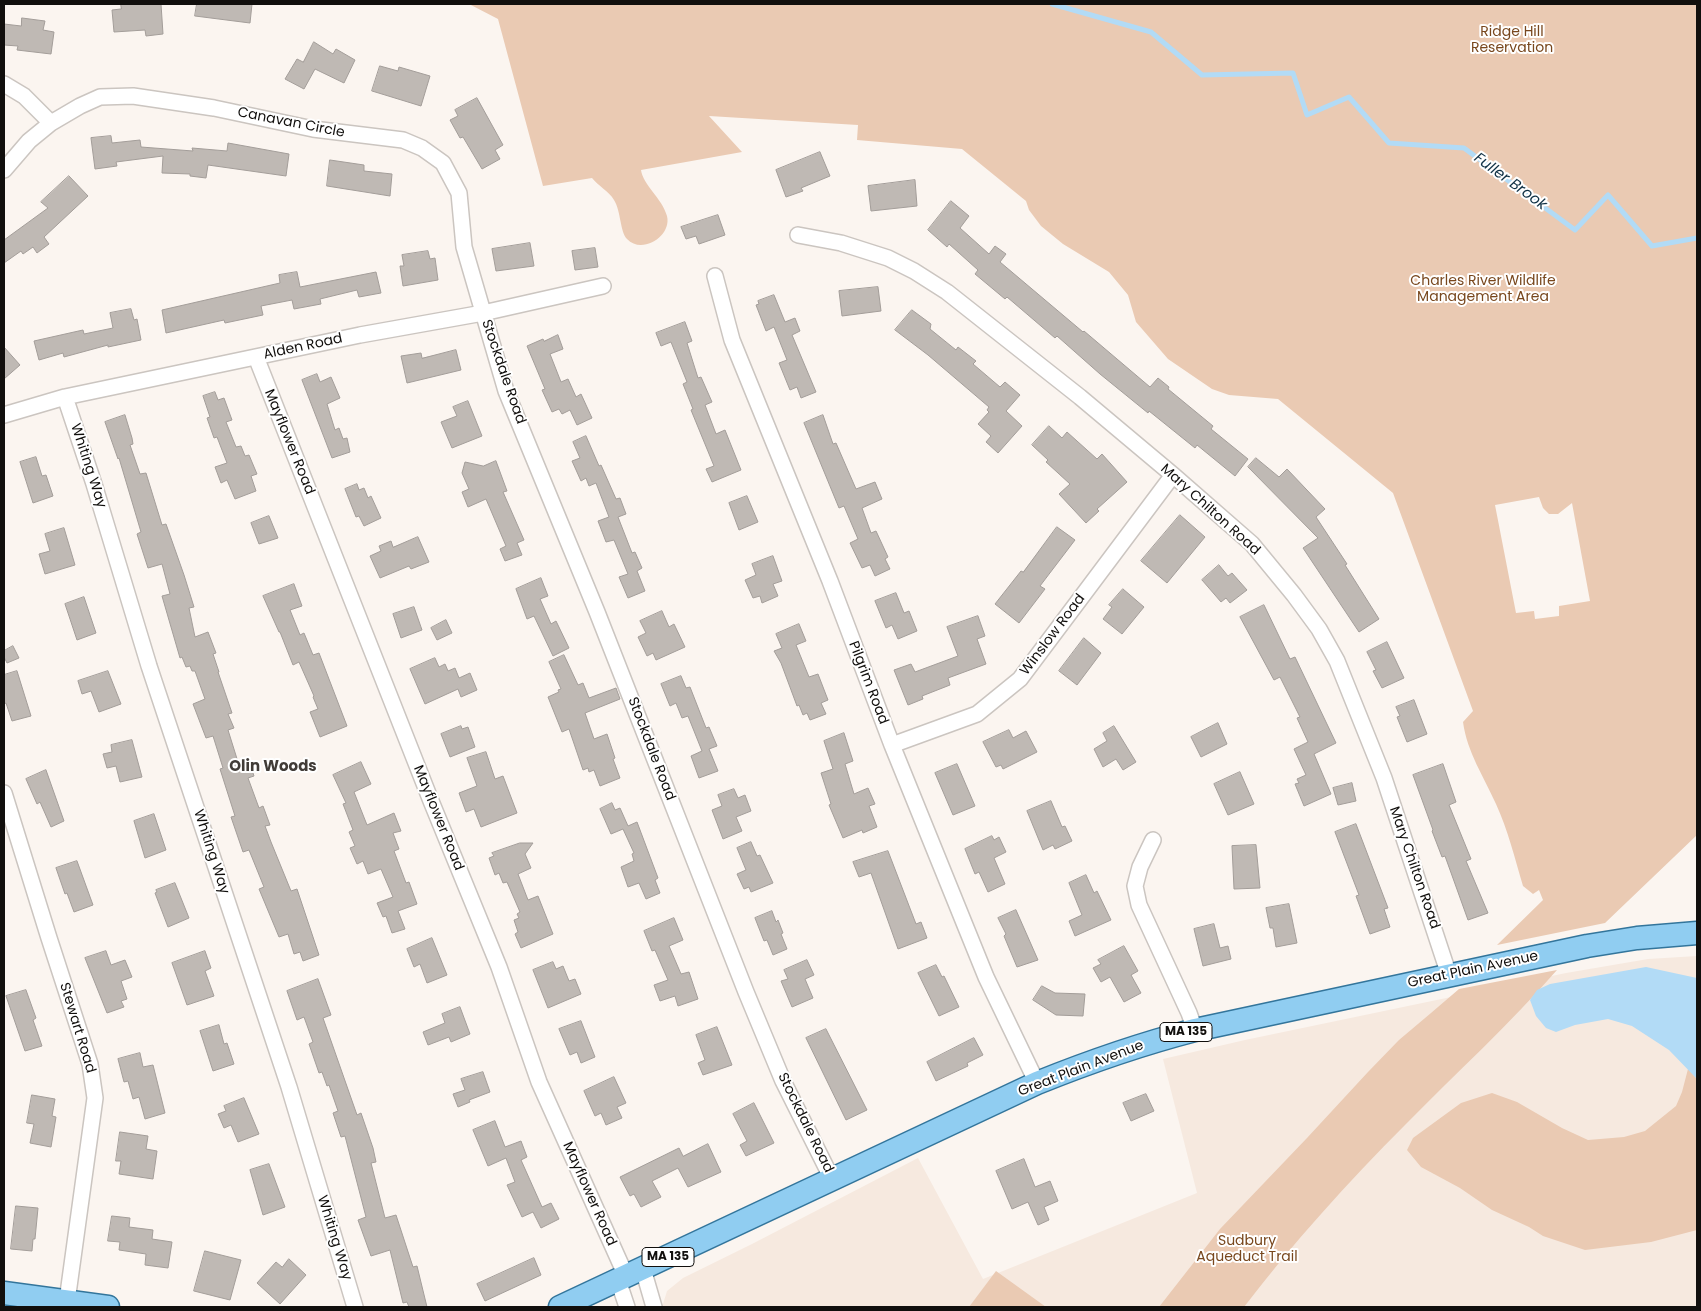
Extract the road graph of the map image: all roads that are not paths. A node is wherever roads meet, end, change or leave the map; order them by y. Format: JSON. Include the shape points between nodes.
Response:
{"nodes":[{"id":1,"x":4,"y":84,"type":"edge"},
{"id":2,"x":51,"y":123,"type":"junction"},
{"id":3,"x":4,"y":170,"type":"edge"},
{"id":4,"x":798,"y":235,"type":"dead end"},
{"id":5,"x":715,"y":276,"type":"dead end"},
{"id":6,"x":604,"y":286,"type":"dead end"},
{"id":7,"x":483,"y":313,"type":"junction"},
{"id":8,"x":256,"y":357,"type":"junction"},
{"id":9,"x":65,"y":397,"type":"junction"},
{"id":10,"x":4,"y":415,"type":"edge"},
{"id":11,"x":1173,"y":475,"type":"junction"},
{"id":12,"x":892,"y":745,"type":"junction"},
{"id":13,"x":4,"y":793,"type":"edge"},
{"id":14,"x":1153,"y":840,"type":"dead end"},
{"id":15,"x":1697,"y":933,"type":"edge"},
{"id":16,"x":1450,"y":975,"type":"junction"},
{"id":17,"x":1195,"y":1030,"type":"junction"},
{"id":18,"x":1037,"y":1083,"type":"junction"},
{"id":19,"x":832,"y":1179,"type":"junction"},
{"id":20,"x":629,"y":1275,"type":"junction"},
{"id":21,"x":4,"y":1293,"type":"edge"},
{"id":22,"x":67,"y":1301,"type":"junction"},
{"id":23,"x":108,"y":1307,"type":"edge"},
{"id":24,"x":355,"y":1307,"type":"edge"},
{"id":25,"x":560,"y":1307,"type":"edge"},
{"id":26,"x":627,"y":1307,"type":"edge"},
{"id":27,"x":654,"y":1307,"type":"edge"}],
"edges":[{"from":1,"to":2,"type":"street","via":[[24,96]]},
{"from":2,"to":3,"type":"street","name":"Canavan Circle"},
{"from":2,"to":7,"type":"street","name":"Canavan Circle","via":[[100,97],[133,96],[214,108],[314,129],[403,140],[422,148],[443,163],[459,194],[464,247]]},
{"from":4,"to":11,"type":"street","name":"Mary Chilton Road","via":[[841,243],[888,258],[948,292]]},
{"from":5,"to":12,"type":"street","name":"Pilgrim Road","via":[[732,340],[830,581]]},
{"from":6,"to":7,"type":"street","name":"Alden Road"},
{"from":7,"to":8,"type":"street","name":"Alden Road"},
{"from":7,"to":19,"type":"street","name":"Stockdale Road","via":[[506,391],[597,612],[746,992],[784,1081]]},
{"from":8,"to":9,"type":"street","name":"Alden Road"},
{"from":8,"to":20,"type":"street","name":"Mayflower Road","via":[[499,967],[539,1082]]},
{"from":9,"to":10,"type":"street","name":"Alden Road"},
{"from":9,"to":24,"type":"street","name":"Whiting Way","via":[[149,666],[289,1086]]},
{"from":11,"to":12,"type":"street","name":"Winslow Road","via":[[1020,679],[977,714]]},
{"from":11,"to":16,"type":"street","name":"Mary Chilton Road","via":[[1252,544],[1319,629],[1337,661],[1384,778]]},
{"from":12,"to":18,"type":"street","name":"Pilgrim Road","via":[[986,977]]},
{"from":13,"to":22,"type":"street","name":"Stewart Road","via":[[90,1064],[95,1098]]},
{"from":14,"to":17,"type":"street","via":[[1135,886],[1139,905]]},
{"from":15,"to":16,"type":"main road","name":"Great Plain Avenue","number":"MA 135","via":[[1612,941]]},
{"from":16,"to":17,"type":"main road","name":"Great Plain Avenue","number":"MA 135"},
{"from":17,"to":18,"type":"main road","name":"Great Plain Avenue","number":"MA 135","via":[[1114,1053]]},
{"from":18,"to":19,"type":"main road","name":"Great Plain Avenue","number":"MA 135"},
{"from":19,"to":20,"type":"main road","name":"Great Plain Avenue","number":"MA 135"},
{"from":20,"to":25,"type":"main road","name":"Great Plain Avenue","number":"MA 135"},
{"from":20,"to":26,"type":"street"},
{"from":20,"to":27,"type":"street"},
{"from":21,"to":22,"type":"main road"},
{"from":22,"to":23,"type":"main road"}]}
